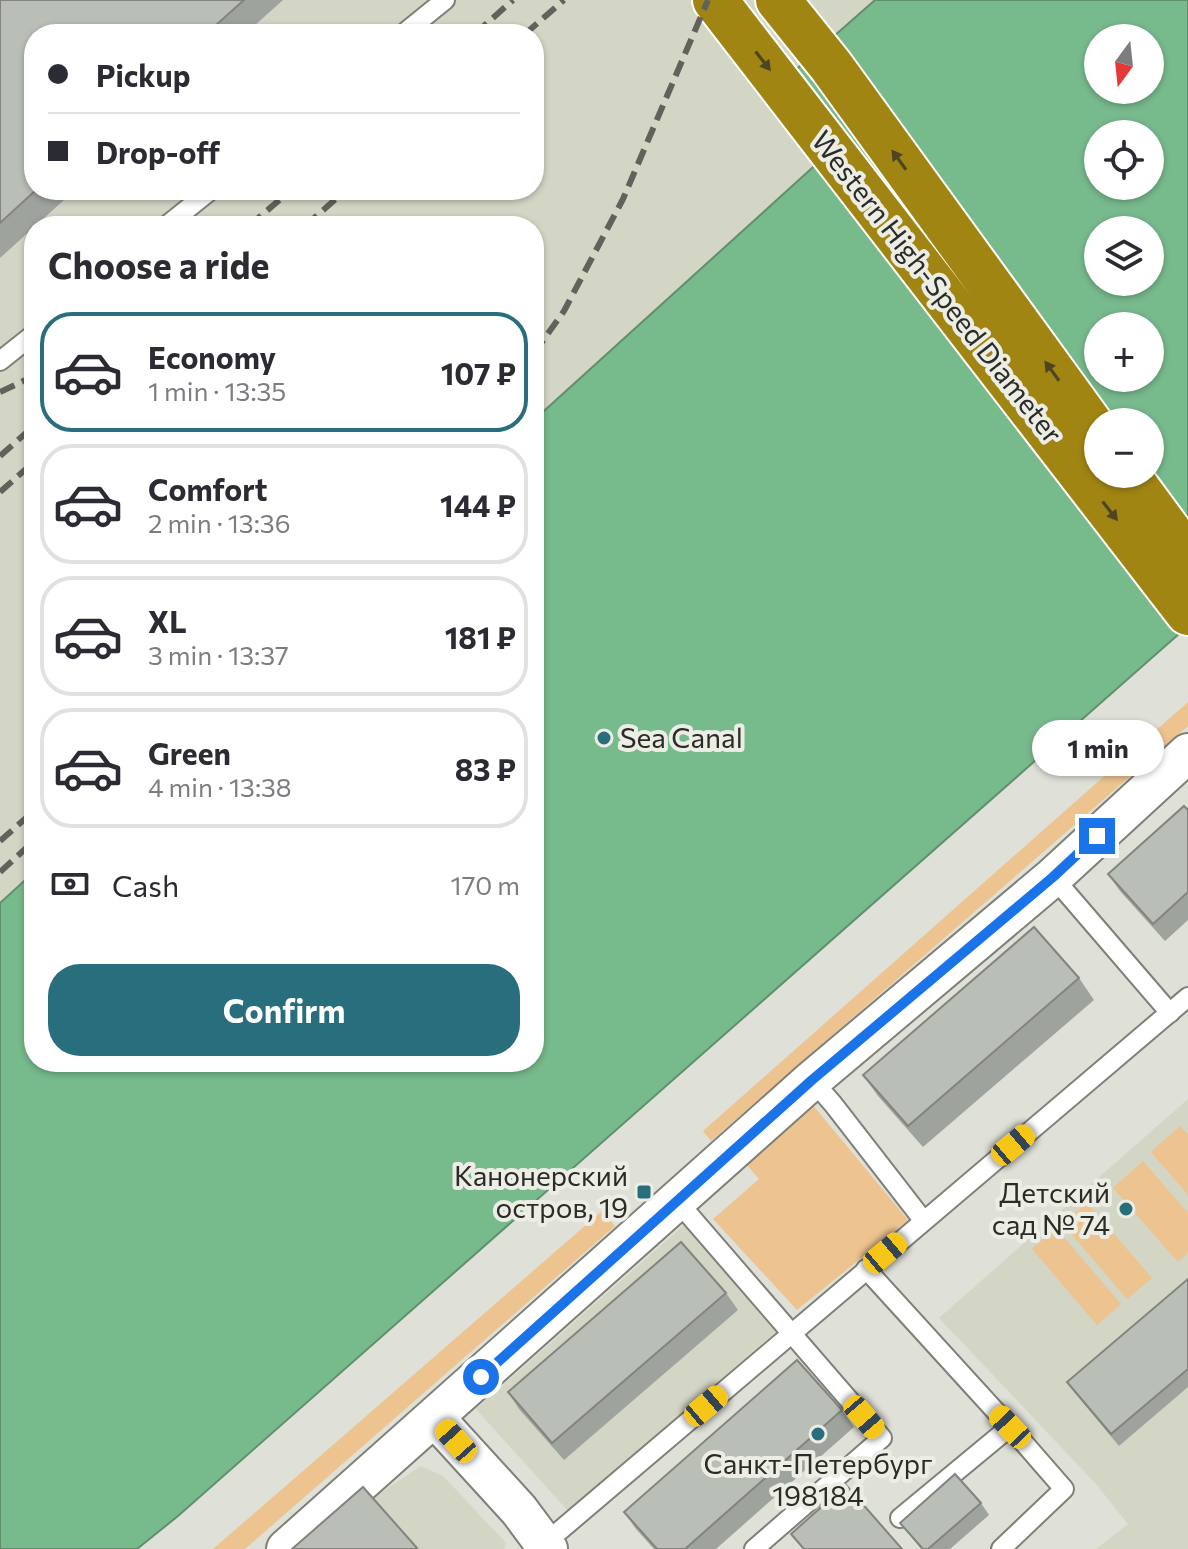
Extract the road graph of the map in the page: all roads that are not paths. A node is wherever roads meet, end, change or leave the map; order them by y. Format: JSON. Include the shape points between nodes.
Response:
{"nodes":[{"id":1,"x":445,"y":0,"type":"edge"},
{"id":2,"x":715,"y":0,"type":"edge"},
{"id":3,"x":778,"y":0,"type":"edge"},
{"id":4,"x":415,"y":24,"type":"edge"},
{"id":5,"x":198,"y":200,"type":"edge"},
{"id":6,"x":178,"y":216,"type":"edge"},
{"id":7,"x":24,"y":342,"type":"edge"},
{"id":8,"x":0,"y":361,"type":"edge"},
{"id":9,"x":1084,"y":415,"type":"edge"},
{"id":10,"x":1137,"y":488,"type":"edge"},
{"id":11,"x":1188,"y":557,"type":"edge"},
{"id":12,"x":1188,"y":613,"type":"edge"},
{"id":13,"x":1188,"y":753,"type":"edge"},
{"id":14,"x":1053,"y":877,"type":"junction"},
{"id":15,"x":1188,"y":997,"type":"edge"},
{"id":16,"x":1170,"y":1013,"type":"junction"},
{"id":17,"x":812,"y":1080,"type":"junction"},
{"id":18,"x":678,"y":1202,"type":"junction"},
{"id":19,"x":923,"y":1220,"type":"junction"},
{"id":20,"x":866,"y":1269,"type":"junction"},
{"id":21,"x":791,"y":1333,"type":"junction"},
{"id":22,"x":435,"y":1418,"type":"junction"},
{"id":23,"x":1010,"y":1427,"type":"junction"},
{"id":24,"x":900,"y":1518,"type":"edge"},
{"id":25,"x":546,"y":1546,"type":"edge"},
{"id":26,"x":286,"y":1549,"type":"edge"},
{"id":27,"x":754,"y":1549,"type":"edge"},
{"id":28,"x":1001,"y":1549,"type":"edge"}],
"edges":[{"from":1,"to":4,"type":"lane"},
{"from":2,"to":12,"type":"highway","name":"Western High-Speed Diameter","one_way":true},
{"from":9,"to":3,"type":"highway","name":"Western High-Speed Diameter","one_way":true},
{"from":5,"to":6,"type":"lane"},
{"from":7,"to":8,"type":"lane"},
{"from":10,"to":11,"type":"highway"},
{"from":13,"to":14,"type":"street"},
{"from":14,"to":16,"type":"lane"},
{"from":14,"to":17,"type":"street"},
{"from":15,"to":16,"type":"lane"},
{"from":16,"to":19,"type":"lane"},
{"from":17,"to":18,"type":"street"},
{"from":17,"to":19,"type":"lane"},
{"from":18,"to":21,"type":"lane"},
{"from":18,"to":22,"type":"street"},
{"from":19,"to":20,"type":"lane"},
{"from":20,"to":21,"type":"lane"},
{"from":20,"to":23,"type":"lane"},
{"from":21,"to":25,"type":"lane"},
{"from":21,"to":27,"type":"lane","via":[[882,1438]]},
{"from":22,"to":25,"type":"street"},
{"from":22,"to":26,"type":"street"},
{"from":23,"to":24,"type":"lane"},
{"from":23,"to":28,"type":"lane","via":[[1064,1489]]}]}
